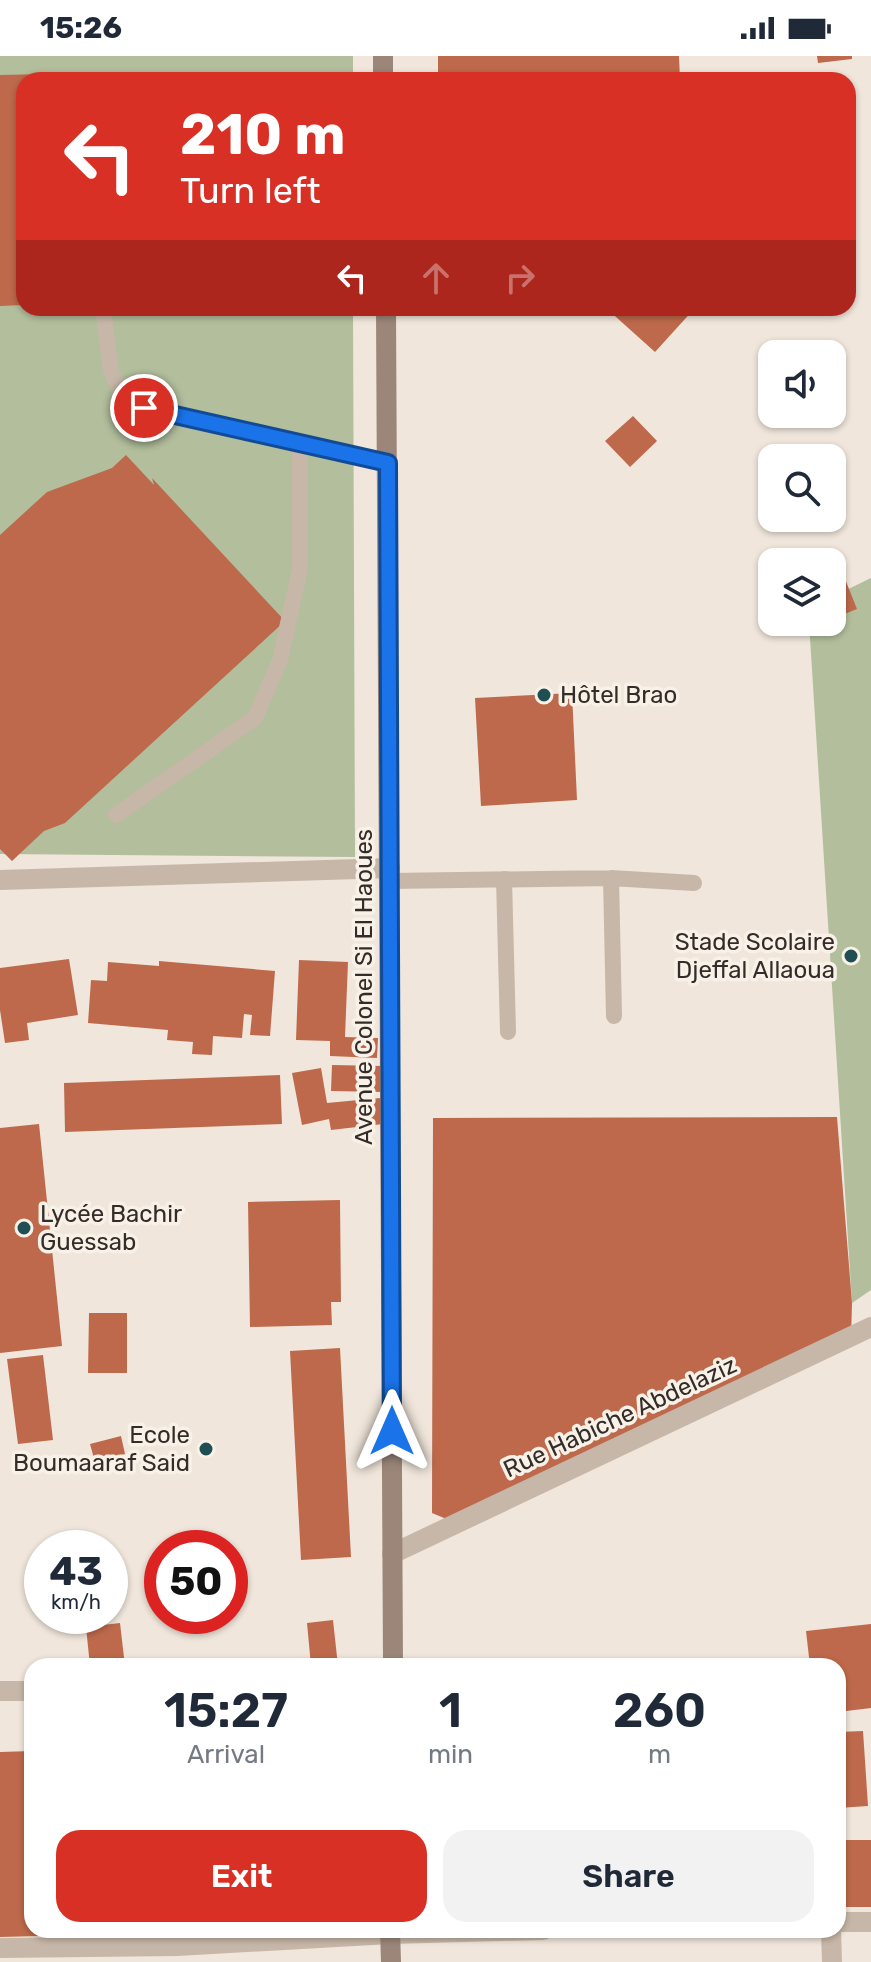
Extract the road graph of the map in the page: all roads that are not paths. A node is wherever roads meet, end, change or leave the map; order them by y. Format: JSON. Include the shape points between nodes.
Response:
{"nodes":[{"id":1,"x":104,"y":316,"type":"edge"},
{"id":2,"x":386,"y":316,"type":"edge"},
{"id":3,"x":300,"y":442,"type":"junction"},
{"id":4,"x":388,"y":463,"type":"junction"},
{"id":5,"x":116,"y":815,"type":"dead end"},
{"id":6,"x":390,"y":874,"type":"junction"},
{"id":7,"x":611,"y":878,"type":"junction"},
{"id":8,"x":504,"y":879,"type":"junction"},
{"id":9,"x":0,"y":880,"type":"edge"},
{"id":10,"x":694,"y":883,"type":"dead end"},
{"id":11,"x":614,"y":1016,"type":"dead end"},
{"id":12,"x":508,"y":1032,"type":"dead end"},
{"id":13,"x":871,"y":1327,"type":"edge"},
{"id":14,"x":392,"y":1554,"type":"junction"},
{"id":15,"x":393,"y":1658,"type":"edge"},
{"id":16,"x":0,"y":1691,"type":"edge"},
{"id":17,"x":24,"y":1691,"type":"edge"},
{"id":18,"x":846,"y":1922,"type":"edge"},
{"id":19,"x":871,"y":1922,"type":"edge"},
{"id":20,"x":299,"y":1938,"type":"edge"},
{"id":21,"x":390,"y":1938,"type":"edge"},
{"id":22,"x":831,"y":1938,"type":"edge"},
{"id":23,"x":0,"y":1948,"type":"edge"},
{"id":24,"x":391,"y":1962,"type":"edge"},
{"id":25,"x":832,"y":1962,"type":"edge"}],
"edges":[{"from":1,"to":3,"type":"lane","via":[[111,371],[121,392],[144,408]]},
{"from":2,"to":4,"type":"main road","name":"Avenue Colonel Si El Haoues"},
{"from":3,"to":4,"type":"lane"},
{"from":3,"to":5,"type":"lane","via":[[300,569],[280,660],[255,718]]},
{"from":4,"to":6,"type":"main road","name":"Avenue Colonel Si El Haoues"},
{"from":6,"to":8,"type":"lane"},
{"from":6,"to":9,"type":"street"},
{"from":6,"to":14,"type":"main road","name":"Avenue Colonel Si El Haoues"},
{"from":7,"to":8,"type":"lane"},
{"from":7,"to":10,"type":"lane"},
{"from":7,"to":11,"type":"lane"},
{"from":8,"to":12,"type":"lane"},
{"from":13,"to":14,"type":"street","name":"Rue Habiche Abdelaziz"},
{"from":14,"to":15,"type":"main road","name":"Avenue Colonel Si El Haoues"},
{"from":16,"to":17,"type":"street"},
{"from":18,"to":19,"type":"street"},
{"from":20,"to":23,"type":"street"},
{"from":21,"to":24,"type":"main road"},
{"from":22,"to":25,"type":"street"}]}
